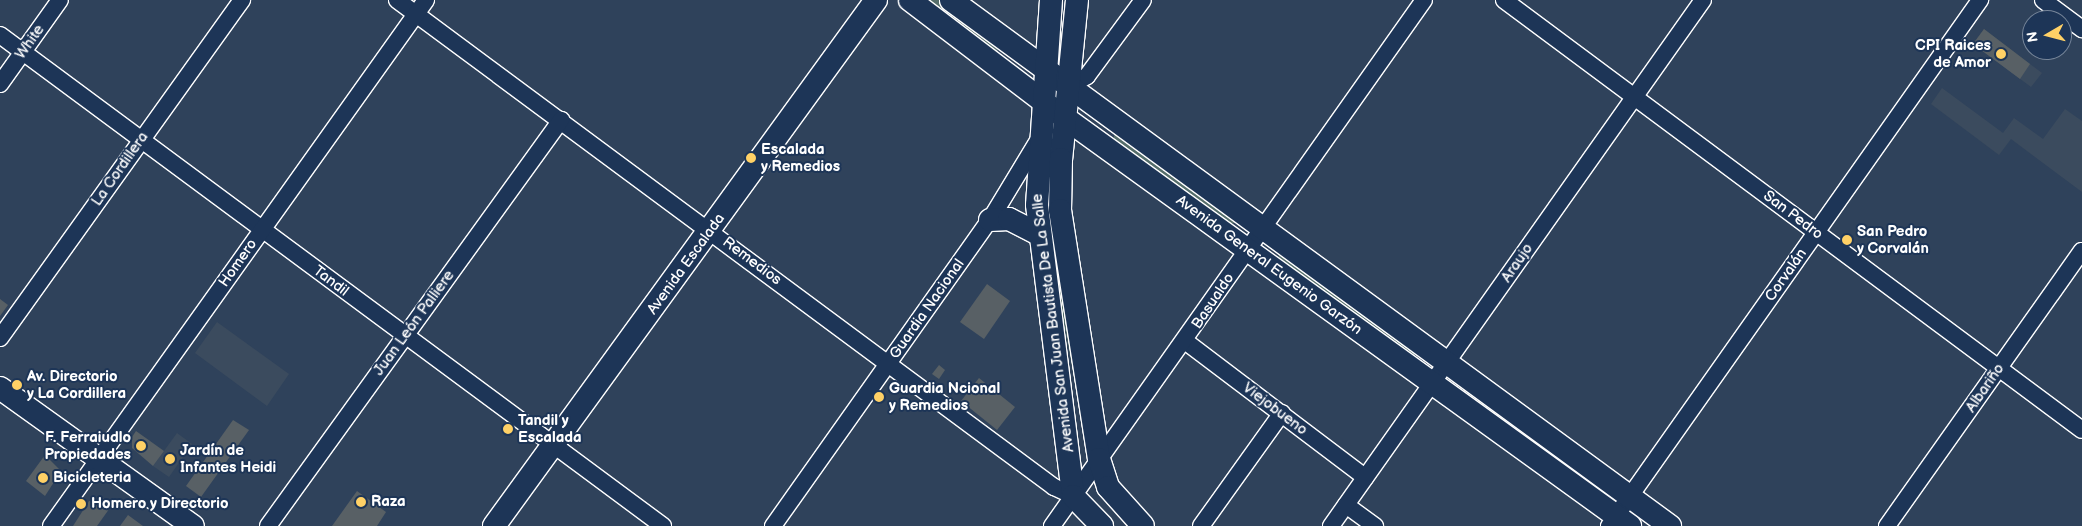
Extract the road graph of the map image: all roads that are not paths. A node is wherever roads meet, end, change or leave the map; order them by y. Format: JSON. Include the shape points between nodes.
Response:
{"nodes":[{"id":1,"x":60,"y":0,"type":"edge"},
{"id":2,"x":242,"y":0,"type":"edge"},
{"id":3,"x":397,"y":0,"type":"edge"},
{"id":4,"x":426,"y":0,"type":"edge"},
{"id":5,"x":876,"y":0,"type":"edge"},
{"id":6,"x":910,"y":0,"type":"edge"},
{"id":7,"x":951,"y":0,"type":"edge"},
{"id":8,"x":1052,"y":0,"type":"edge"},
{"id":9,"x":1077,"y":0,"type":"edge"},
{"id":10,"x":1142,"y":0,"type":"edge"},
{"id":11,"x":1424,"y":0,"type":"edge"},
{"id":12,"x":1504,"y":0,"type":"edge"},
{"id":13,"x":1703,"y":0,"type":"edge"},
{"id":14,"x":1980,"y":0,"type":"edge"},
{"id":15,"x":2043,"y":0,"type":"edge"},
{"id":16,"x":416,"y":14,"type":"junction"},
{"id":17,"x":2082,"y":29,"type":"edge"},
{"id":18,"x":0,"y":35,"type":"edge"},
{"id":19,"x":23,"y":52,"type":"junction"},
{"id":20,"x":1046,"y":70,"type":"junction"},
{"id":21,"x":0,"y":84,"type":"edge"},
{"id":22,"x":1068,"y":87,"type":"junction"},
{"id":23,"x":1634,"y":97,"type":"junction"},
{"id":24,"x":1044,"y":100,"type":"junction"},
{"id":25,"x":1064,"y":118,"type":"junction"},
{"id":26,"x":560,"y":120,"type":"junction"},
{"id":27,"x":1041,"y":135,"type":"junction"},
{"id":28,"x":140,"y":140,"type":"junction"},
{"id":29,"x":990,"y":220,"type":"junction"},
{"id":30,"x":262,"y":228,"type":"junction"},
{"id":31,"x":1263,"y":229,"type":"junction"},
{"id":32,"x":710,"y":230,"type":"junction"},
{"id":33,"x":1816,"y":232,"type":"junction"},
{"id":34,"x":1040,"y":235,"type":"junction"},
{"id":35,"x":1248,"y":250,"type":"junction"},
{"id":36,"x":2082,"y":250,"type":"edge"},
{"id":37,"x":405,"y":336,"type":"junction"},
{"id":38,"x":0,"y":338,"type":"edge"},
{"id":39,"x":1185,"y":341,"type":"junction"},
{"id":40,"x":888,"y":364,"type":"junction"},
{"id":41,"x":1447,"y":364,"type":"junction"},
{"id":42,"x":1999,"y":368,"type":"junction"},
{"id":43,"x":1433,"y":384,"type":"junction"},
{"id":44,"x":0,"y":388,"type":"edge"},
{"id":45,"x":1282,"y":413,"type":"junction"},
{"id":46,"x":2082,"y":430,"type":"edge"},
{"id":47,"x":554,"y":445,"type":"junction"},
{"id":48,"x":99,"y":459,"type":"junction"},
{"id":49,"x":1100,"y":459,"type":"junction"},
{"id":50,"x":1365,"y":477,"type":"junction"},
{"id":51,"x":1073,"y":496,"type":"junction"},
{"id":52,"x":1630,"y":497,"type":"junction"},
{"id":53,"x":1346,"y":505,"type":"junction"},
{"id":54,"x":1619,"y":523,"type":"edge"},
{"id":55,"x":51,"y":526,"type":"edge"},
{"id":56,"x":192,"y":526,"type":"edge"},
{"id":57,"x":268,"y":526,"type":"edge"},
{"id":58,"x":494,"y":526,"type":"edge"},
{"id":59,"x":663,"y":526,"type":"edge"},
{"id":60,"x":773,"y":526,"type":"edge"},
{"id":61,"x":1052,"y":526,"type":"edge"},
{"id":62,"x":1102,"y":526,"type":"edge"},
{"id":63,"x":1143,"y":526,"type":"edge"},
{"id":64,"x":1201,"y":526,"type":"edge"},
{"id":65,"x":1331,"y":526,"type":"edge"},
{"id":66,"x":1374,"y":526,"type":"edge"},
{"id":67,"x":1670,"y":526,"type":"edge"},
{"id":68,"x":1887,"y":526,"type":"edge"}],
"edges":[{"from":1,"to":19,"type":"street","name":"White"},
{"from":2,"to":28,"type":"street","name":"La Cordillera"},
{"from":3,"to":16,"type":"street","name":"Remedios"},
{"from":4,"to":16,"type":"street","name":"Homero"},
{"from":5,"to":32,"type":"street","name":"Avenida Escalada"},
{"from":6,"to":24,"type":"street","name":"Avenida General Eugenio Garzón"},
{"from":7,"to":20,"type":"street","name":"Avenida General Eugenio Garzón"},
{"from":8,"to":20,"type":"street","name":"Avenida San Juan Bautista De La Salle"},
{"from":9,"to":22,"type":"street","name":"Avenida San Juan Bautista De La Salle"},
{"from":10,"to":22,"type":"street","via":[[1087,76]]},
{"from":11,"to":31,"type":"street","name":"Basualdo"},
{"from":12,"to":23,"type":"street","name":"San Pedro"},
{"from":13,"to":23,"type":"street","name":"Araujo"},
{"from":14,"to":33,"type":"street","name":"Corvalán"},
{"from":15,"to":17,"type":"street"},
{"from":16,"to":26,"type":"street","name":"Remedios"},
{"from":16,"to":30,"type":"street","name":"Homero"},
{"from":18,"to":19,"type":"street","name":"Tandil"},
{"from":19,"to":21,"type":"street","name":"White"},
{"from":19,"to":28,"type":"street","name":"Tandil"},
{"from":20,"to":22,"type":"street","name":"Avenida General Eugenio Garzón"},
{"from":20,"to":24,"type":"street","name":"Avenida San Juan Bautista De La Salle"},
{"from":22,"to":25,"type":"street","name":"Avenida San Juan Bautista De La Salle"},
{"from":22,"to":31,"type":"street","name":"Avenida General Eugenio Garzón"},
{"from":23,"to":33,"type":"street","name":"San Pedro"},
{"from":23,"to":41,"type":"street","name":"Araujo"},
{"from":24,"to":25,"type":"street","name":"Avenida General Eugenio Garzón"},
{"from":24,"to":27,"type":"street","name":"Avenida San Juan Bautista De La Salle"},
{"from":25,"to":27,"type":"street","name":"Guardia Nacional"},
{"from":25,"to":35,"type":"street","name":"Avenida General Eugenio Garzón"},
{"from":25,"to":49,"type":"street","name":"Avenida San Juan Bautista De La Salle","via":[[1060,210]]},
{"from":26,"to":32,"type":"street","name":"Remedios"},
{"from":26,"to":37,"type":"street","name":"Juan León Palliere"},
{"from":27,"to":29,"type":"street","name":"Guardia Nacional"},
{"from":27,"to":34,"type":"street","name":"Avenida San Juan Bautista De La Salle","via":[[1037,190]]},
{"from":28,"to":30,"type":"street","name":"Tandil"},
{"from":28,"to":38,"type":"street","name":"La Cordillera"},
{"from":29,"to":34,"type":"street","via":[[1010,219]]},
{"from":29,"to":40,"type":"street","name":"Guardia Nacional"},
{"from":30,"to":37,"type":"street","name":"Tandil"},
{"from":30,"to":48,"type":"street","name":"Homero"},
{"from":31,"to":35,"type":"street","name":"Basualdo"},
{"from":31,"to":41,"type":"street","name":"Avenida General Eugenio Garzón"},
{"from":32,"to":40,"type":"street","name":"Remedios"},
{"from":32,"to":47,"type":"street","name":"Avenida Escalada"},
{"from":33,"to":42,"type":"street","name":"San Pedro"},
{"from":33,"to":52,"type":"street","name":"Corvalán"},
{"from":34,"to":51,"type":"street","name":"Avenida San Juan Bautista De La Salle"},
{"from":35,"to":39,"type":"street","name":"Basualdo"},
{"from":35,"to":43,"type":"street","name":"Avenida General Eugenio Garzón"},
{"from":36,"to":42,"type":"street","name":"Albariño"},
{"from":37,"to":47,"type":"street","name":"Tandil"},
{"from":37,"to":57,"type":"street","name":"Juan León Palliere"},
{"from":39,"to":45,"type":"street","name":"Viejobueno"},
{"from":39,"to":49,"type":"street","name":"Basualdo"},
{"from":40,"to":51,"type":"street","name":"Remedios","via":[[1054,487]]},
{"from":40,"to":60,"type":"street","name":"Guardia Nacional"},
{"from":41,"to":43,"type":"street","name":"Araujo"},
{"from":41,"to":52,"type":"street","name":"Avenida General Eugenio Garzón"},
{"from":42,"to":46,"type":"street","name":"San Pedro"},
{"from":42,"to":68,"type":"street","name":"Albariño"},
{"from":43,"to":50,"type":"street","name":"Araujo"},
{"from":43,"to":54,"type":"street","name":"Avenida General Eugenio Garzón"},
{"from":44,"to":48,"type":"street"},
{"from":45,"to":50,"type":"street","name":"Viejobueno"},
{"from":45,"to":64,"type":"street"},
{"from":47,"to":58,"type":"street","name":"Avenida Escalada"},
{"from":47,"to":59,"type":"street","name":"Tandil"},
{"from":48,"to":55,"type":"street","name":"Homero"},
{"from":48,"to":56,"type":"street"},
{"from":49,"to":51,"type":"street","name":"Basualdo"},
{"from":49,"to":63,"type":"street","via":[[1108,487]]},
{"from":50,"to":53,"type":"street","name":"Araujo"},
{"from":51,"to":61,"type":"street","name":"Basualdo"},
{"from":51,"to":62,"type":"street","name":"Remedios"},
{"from":52,"to":54,"type":"street","name":"Corvalán"},
{"from":52,"to":67,"type":"street","name":"Avenida General Eugenio Garzón"},
{"from":53,"to":65,"type":"street","name":"Araujo"},
{"from":53,"to":66,"type":"street"}]}
